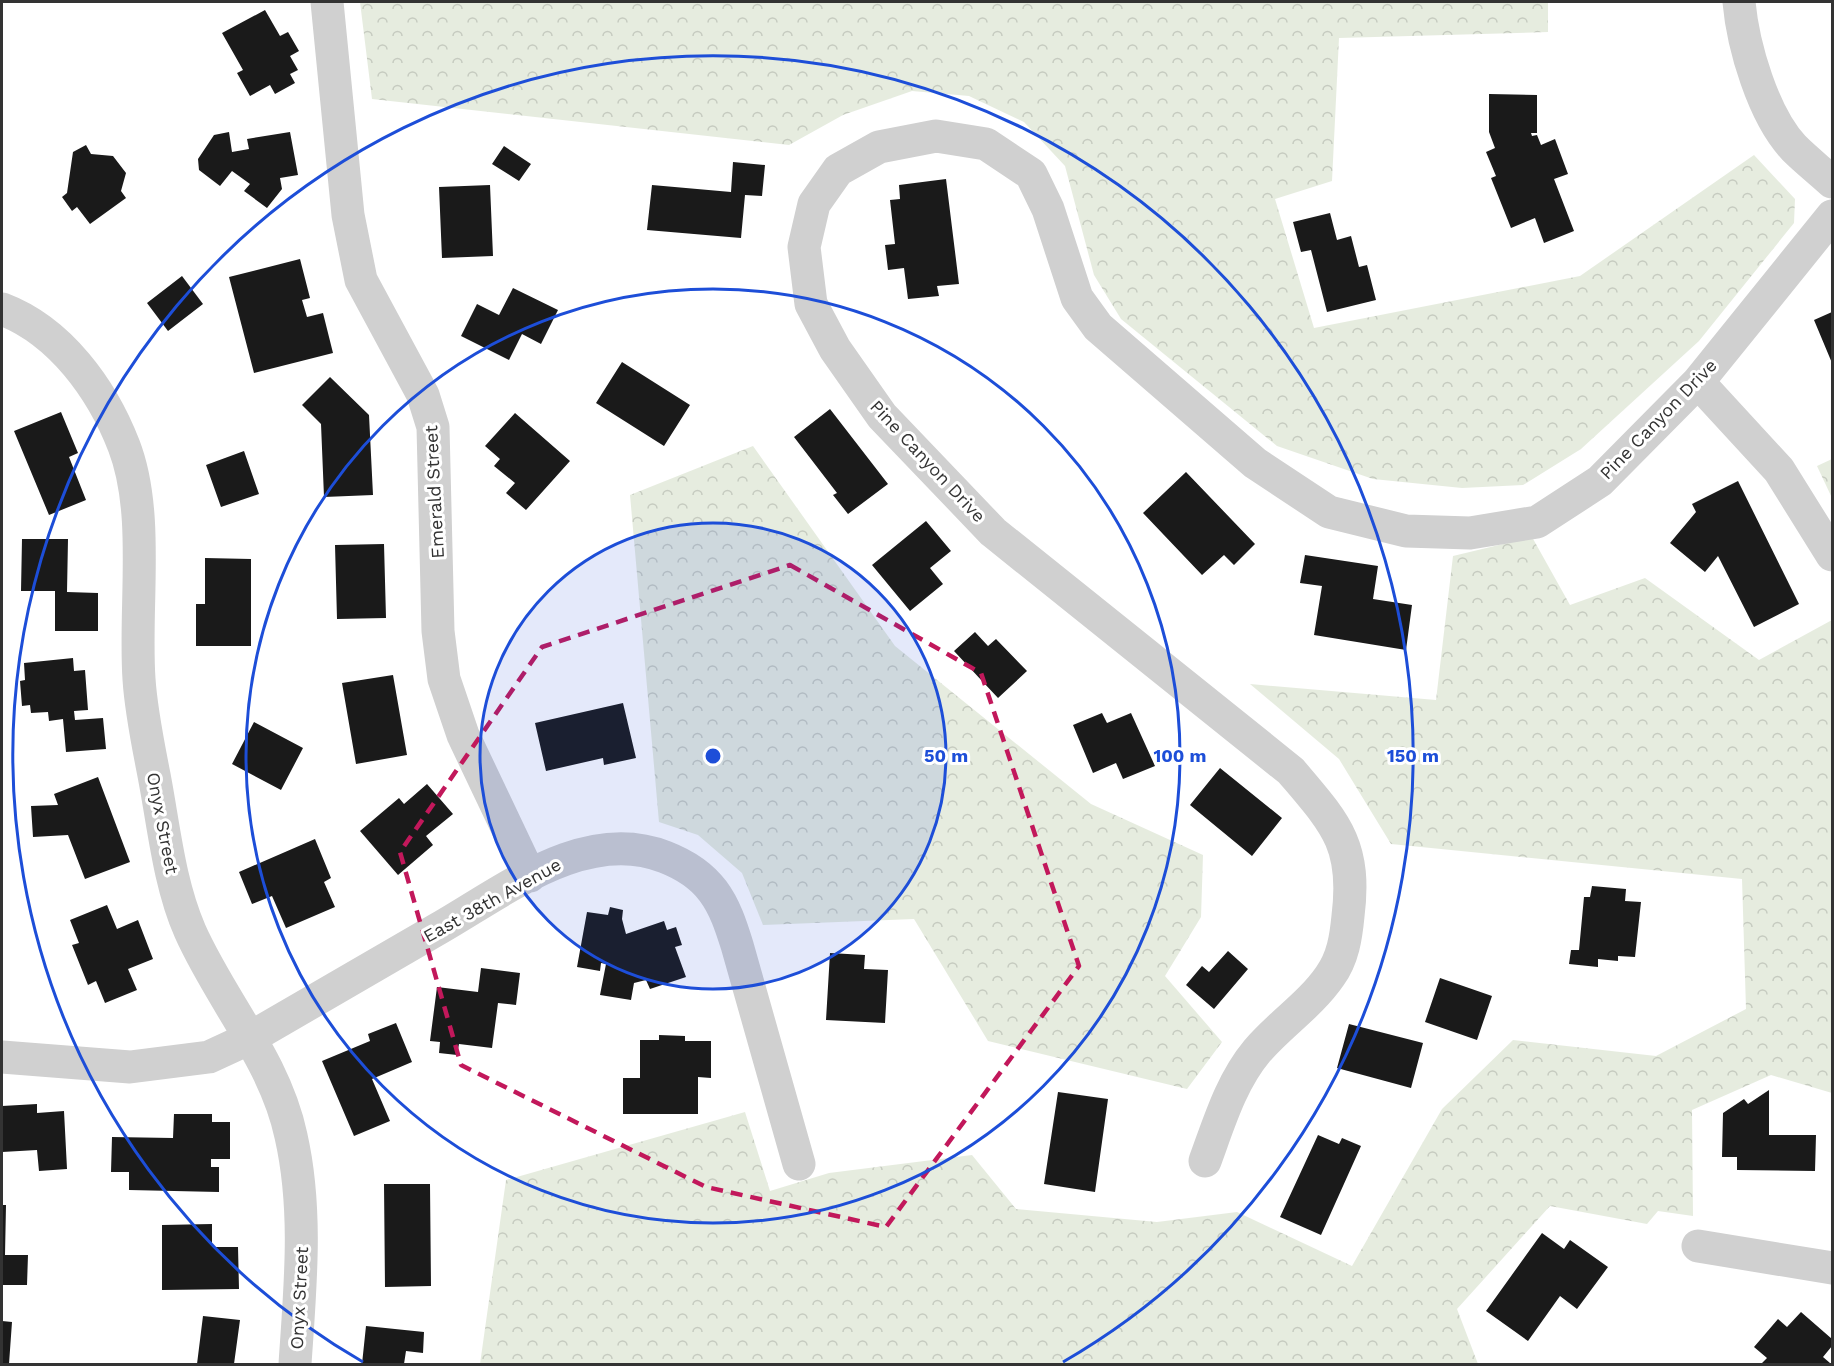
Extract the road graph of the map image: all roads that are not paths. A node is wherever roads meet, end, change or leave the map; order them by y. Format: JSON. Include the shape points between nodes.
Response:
{"nodes":[{"id":1,"x":327,"y":2,"type":"edge"},
{"id":2,"x":1739,"y":2,"type":"edge"},
{"id":3,"x":1833,"y":182,"type":"edge"},
{"id":4,"x":1833,"y":216,"type":"edge"},
{"id":5,"x":2,"y":309,"type":"edge"},
{"id":6,"x":1698,"y":382,"type":"junction"},
{"id":7,"x":1833,"y":555,"type":"edge"},
{"id":8,"x":530,"y":876,"type":"junction"},
{"id":9,"x":250,"y":1038,"type":"junction"},
{"id":10,"x":2,"y":1057,"type":"edge"},
{"id":11,"x":1205,"y":1161,"type":"dead end"},
{"id":12,"x":799,"y":1164,"type":"dead end"},
{"id":13,"x":1698,"y":1246,"type":"dead end"},
{"id":14,"x":1833,"y":1268,"type":"edge"},
{"id":15,"x":295,"y":1365,"type":"edge"}],
"edges":[{"from":1,"to":8,"type":"street","name":"Emerald Street","via":[[348,215],[361,280],[423,395],[433,427],[438,630],[444,679],[463,735]]},
{"from":2,"to":3,"type":"street","via":[[1749,58],[1767,104],[1793,147]]},
{"from":4,"to":6,"type":"street","name":"Pine Canyon Drive"},
{"from":5,"to":9,"type":"street","name":"Onyx Street","via":[[25,318],[71,357],[105,402],[125,448],[137,500],[139,680],[174,883],[190,931]]},
{"from":6,"to":7,"type":"street","via":[[1779,470]]},
{"from":6,"to":11,"type":"street","name":"Pine Canyon Drive","via":[[1600,481],[1537,522],[1470,533],[1406,531],[1329,512],[1255,462],[1098,327],[1077,298],[1048,209],[1031,174],[986,144],[936,136],[879,147],[838,170],[814,204],[804,247],[811,304],[835,350],[882,416],[993,532],[1291,771],[1328,815],[1345,844],[1352,888],[1341,957],[1320,989],[1257,1051],[1242,1072]]},
{"from":8,"to":9,"type":"street","name":"East 38th Avenue"},
{"from":8,"to":12,"type":"street","name":"East 38th Avenue","via":[[588,851],[632,848],[677,862],[712,890],[726,913],[737,945]]},
{"from":9,"to":10,"type":"street","name":"East 38th Avenue","via":[[209,1057],[171,1064],[130,1067]]},
{"from":9,"to":15,"type":"street","name":"Onyx Street","via":[[272,1077],[291,1135],[299,1186],[302,1240]]},
{"from":13,"to":14,"type":"street"}]}
